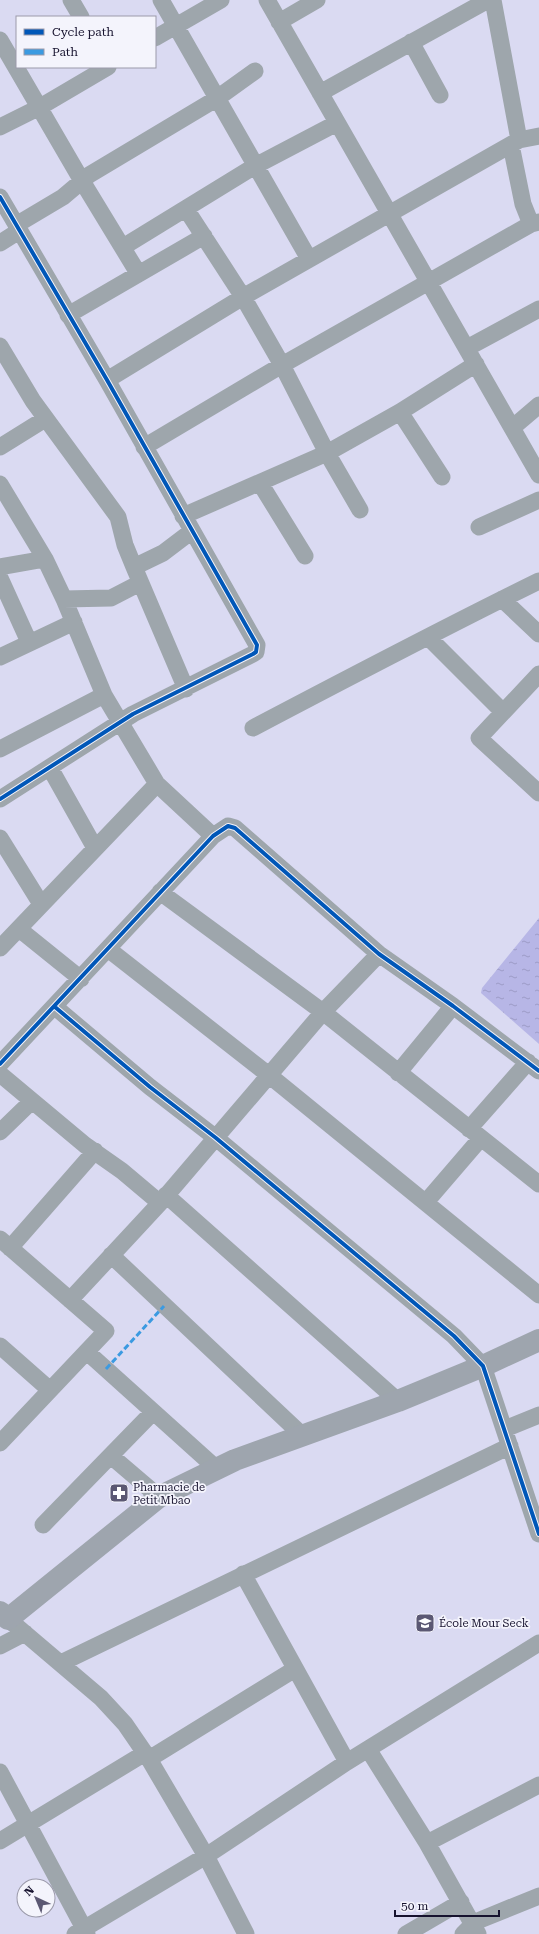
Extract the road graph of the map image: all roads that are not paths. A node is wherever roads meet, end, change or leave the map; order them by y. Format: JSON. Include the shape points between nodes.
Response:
{"nodes":[{"id":1,"x":71,"y":0,"type":"edge"},
{"id":2,"x":161,"y":0,"type":"edge"},
{"id":3,"x":221,"y":0,"type":"edge"},
{"id":4,"x":267,"y":0,"type":"edge"},
{"id":5,"x":317,"y":0,"type":"edge"},
{"id":6,"x":488,"y":0,"type":"edge"},
{"id":7,"x":493,"y":0,"type":"edge"},
{"id":8,"x":80,"y":16,"type":"edge"},
{"id":9,"x":279,"y":22,"type":"junction"},
{"id":10,"x":176,"y":26,"type":"junction"},
{"id":11,"x":156,"y":37,"type":"edge"},
{"id":12,"x":0,"y":40,"type":"edge"},
{"id":13,"x":411,"y":42,"type":"junction"},
{"id":14,"x":16,"y":66,"type":"edge"},
{"id":15,"x":17,"y":68,"type":"edge"},
{"id":16,"x":106,"y":68,"type":"edge"},
{"id":17,"x":254,"y":72,"type":"dead end"},
{"id":18,"x":320,"y":94,"type":"junction"},
{"id":19,"x":440,"y":95,"type":"dead end"},
{"id":20,"x":216,"y":99,"type":"junction"},
{"id":21,"x":40,"y":106,"type":"junction"},
{"id":22,"x":337,"y":123,"type":"junction"},
{"id":23,"x":0,"y":127,"type":"edge"},
{"id":24,"x":539,"y":136,"type":"edge"},
{"id":25,"x":515,"y":142,"type":"junction"},
{"id":26,"x":255,"y":166,"type":"junction"},
{"id":27,"x":82,"y":181,"type":"junction"},
{"id":28,"x":0,"y":197,"type":"edge"},
{"id":29,"x":186,"y":209,"type":"junction"},
{"id":30,"x":390,"y":214,"type":"junction"},
{"id":31,"x":535,"y":223,"type":"edge"},
{"id":32,"x":17,"y":228,"type":"junction"},
{"id":33,"x":204,"y":236,"type":"junction"},
{"id":34,"x":0,"y":243,"type":"edge"},
{"id":35,"x":123,"y":247,"type":"junction"},
{"id":36,"x":309,"y":259,"type":"junction"},
{"id":37,"x":138,"y":273,"type":"junction"},
{"id":38,"x":429,"y":282,"type":"junction"},
{"id":39,"x":243,"y":297,"type":"junction"},
{"id":40,"x":539,"y":309,"type":"edge"},
{"id":41,"x":68,"y":315,"type":"junction"},
{"id":42,"x":0,"y":346,"type":"edge"},
{"id":43,"x":467,"y":348,"type":"junction"},
{"id":44,"x":476,"y":364,"type":"junction"},
{"id":45,"x":282,"y":365,"type":"junction"},
{"id":46,"x":107,"y":380,"type":"junction"},
{"id":47,"x":539,"y":405,"type":"edge"},
{"id":48,"x":400,"y":412,"type":"junction"},
{"id":49,"x":45,"y":419,"type":"junction"},
{"id":50,"x":512,"y":428,"type":"junction"},
{"id":51,"x":0,"y":447,"type":"edge"},
{"id":52,"x":144,"y":447,"type":"junction"},
{"id":53,"x":326,"y":453,"type":"junction"},
{"id":54,"x":539,"y":475,"type":"edge"},
{"id":55,"x":442,"y":477,"type":"dead end"},
{"id":56,"x":260,"y":483,"type":"junction"},
{"id":57,"x":0,"y":484,"type":"edge"},
{"id":58,"x":539,"y":500,"type":"edge"},
{"id":59,"x":360,"y":510,"type":"dead end"},
{"id":60,"x":184,"y":516,"type":"junction"},
{"id":61,"x":479,"y":527,"type":"dead end"},
{"id":62,"x":192,"y":531,"type":"junction"},
{"id":63,"x":305,"y":556,"type":"dead end"},
{"id":64,"x":45,"y":559,"type":"junction"},
{"id":65,"x":0,"y":567,"type":"edge"},
{"id":66,"x":134,"y":567,"type":"junction"},
{"id":67,"x":0,"y":578,"type":"edge"},
{"id":68,"x":539,"y":581,"type":"edge"},
{"id":69,"x":140,"y":583,"type":"junction"},
{"id":70,"x":64,"y":599,"type":"junction"},
{"id":71,"x":502,"y":599,"type":"junction"},
{"id":72,"x":74,"y":622,"type":"junction"},
{"id":73,"x":539,"y":634,"type":"edge"},
{"id":74,"x":428,"y":637,"type":"junction"},
{"id":75,"x":29,"y":642,"type":"junction"},
{"id":76,"x":0,"y":657,"type":"edge"},
{"id":77,"x":539,"y":674,"type":"edge"},
{"id":78,"x":186,"y":689,"type":"junction"},
{"id":79,"x":104,"y":694,"type":"junction"},
{"id":80,"x":503,"y":712,"type":"junction"},
{"id":81,"x":120,"y":722,"type":"junction"},
{"id":82,"x":253,"y":728,"type":"dead end"},
{"id":83,"x":0,"y":749,"type":"edge"},
{"id":84,"x":50,"y":768,"type":"junction"},
{"id":85,"x":157,"y":784,"type":"junction"},
{"id":86,"x":539,"y":792,"type":"edge"},
{"id":87,"x":0,"y":799,"type":"edge"},
{"id":88,"x":213,"y":836,"type":"junction"},
{"id":89,"x":0,"y":838,"type":"edge"},
{"id":90,"x":96,"y":848,"type":"junction"},
{"id":91,"x":160,"y":892,"type":"junction"},
{"id":92,"x":41,"y":904,"type":"junction"},
{"id":93,"x":19,"y":929,"type":"junction"},
{"id":94,"x":0,"y":948,"type":"edge"},
{"id":95,"x":108,"y":949,"type":"junction"},
{"id":96,"x":379,"y":954,"type":"junction"},
{"id":97,"x":81,"y":979,"type":"junction"},
{"id":98,"x":453,"y":1006,"type":"junction"},
{"id":99,"x":55,"y":1007,"type":"junction"},
{"id":100,"x":323,"y":1012,"type":"junction"},
{"id":101,"x":0,"y":1064,"type":"edge"},
{"id":102,"x":533,"y":1066,"type":"edge"},
{"id":103,"x":398,"y":1073,"type":"junction"},
{"id":104,"x":0,"y":1074,"type":"edge"},
{"id":105,"x":270,"y":1076,"type":"junction"},
{"id":106,"x":31,"y":1102,"type":"junction"},
{"id":107,"x":1,"y":1131,"type":"edge"},
{"id":108,"x":475,"y":1134,"type":"junction"},
{"id":109,"x":216,"y":1138,"type":"junction"},
{"id":110,"x":95,"y":1151,"type":"junction"},
{"id":111,"x":539,"y":1184,"type":"edge"},
{"id":112,"x":163,"y":1199,"type":"junction"},
{"id":113,"x":426,"y":1202,"type":"junction"},
{"id":114,"x":5,"y":1243,"type":"edge"},
{"id":115,"x":111,"y":1255,"type":"junction"},
{"id":116,"x":539,"y":1295,"type":"edge"},
{"id":117,"x":70,"y":1300,"type":"junction"},
{"id":118,"x":539,"y":1340,"type":"edge"},
{"id":119,"x":0,"y":1346,"type":"edge"},
{"id":120,"x":87,"y":1352,"type":"junction"},
{"id":121,"x":484,"y":1366,"type":"junction"},
{"id":122,"x":50,"y":1390,"type":"junction"},
{"id":123,"x":398,"y":1401,"type":"junction"},
{"id":124,"x":154,"y":1412,"type":"junction"},
{"id":125,"x":539,"y":1415,"type":"edge"},
{"id":126,"x":505,"y":1429,"type":"junction"},
{"id":127,"x":303,"y":1436,"type":"junction"},
{"id":128,"x":0,"y":1443,"type":"edge"},
{"id":129,"x":510,"y":1446,"type":"junction"},
{"id":130,"x":111,"y":1456,"type":"junction"},
{"id":131,"x":217,"y":1469,"type":"junction"},
{"id":132,"x":159,"y":1497,"type":"junction"},
{"id":133,"x":43,"y":1526,"type":"dead end"},
{"id":134,"x":539,"y":1534,"type":"edge"},
{"id":135,"x":243,"y":1574,"type":"junction"},
{"id":136,"x":4,"y":1615,"type":"edge"},
{"id":137,"x":25,"y":1633,"type":"junction"},
{"id":138,"x":539,"y":1643,"type":"edge"},
{"id":139,"x":0,"y":1646,"type":"edge"},
{"id":140,"x":61,"y":1663,"type":"junction"},
{"id":141,"x":295,"y":1669,"type":"junction"},
{"id":142,"x":368,"y":1749,"type":"junction"},
{"id":143,"x":147,"y":1756,"type":"junction"},
{"id":144,"x":347,"y":1762,"type":"junction"},
{"id":145,"x":0,"y":1772,"type":"edge"},
{"id":146,"x":539,"y":1785,"type":"edge"},
{"id":147,"x":29,"y":1825,"type":"junction"},
{"id":148,"x":0,"y":1841,"type":"edge"},
{"id":149,"x":427,"y":1843,"type":"junction"},
{"id":150,"x":206,"y":1856,"type":"junction"},
{"id":151,"x":539,"y":1896,"type":"edge"},
{"id":152,"x":460,"y":1902,"type":"junction"},
{"id":153,"x":471,"y":1930,"type":"edge"},
{"id":154,"x":82,"y":1932,"type":"edge"},
{"id":155,"x":246,"y":1934,"type":"edge"},
{"id":156,"x":406,"y":1934,"type":"edge"}],
"edges":[{"from":1,"to":8,"type":"street"},
{"from":2,"to":10,"type":"street"},
{"from":3,"to":10,"type":"street"},
{"from":4,"to":9,"type":"street"},
{"from":5,"to":9,"type":"street"},
{"from":6,"to":13,"type":"street"},
{"from":7,"to":25,"type":"street"},
{"from":9,"to":18,"type":"street"},
{"from":10,"to":11,"type":"street"},
{"from":10,"to":20,"type":"street"},
{"from":12,"to":14,"type":"street"},
{"from":13,"to":18,"type":"street"},
{"from":13,"to":19,"type":"street"},
{"from":15,"to":21,"type":"street"},
{"from":16,"to":21,"type":"street"},
{"from":17,"to":20,"type":"street"},
{"from":18,"to":22,"type":"street"},
{"from":20,"to":26,"type":"street"},
{"from":20,"to":27,"type":"street"},
{"from":21,"to":23,"type":"street"},
{"from":21,"to":27,"type":"street"},
{"from":22,"to":26,"type":"street"},
{"from":22,"to":30,"type":"street"},
{"from":24,"to":25,"type":"street"},
{"from":25,"to":30,"type":"street"},
{"from":25,"to":31,"type":"street","via":[[523,204]]},
{"from":26,"to":29,"type":"street"},
{"from":26,"to":36,"type":"street"},
{"from":27,"to":32,"type":"street"},
{"from":27,"to":35,"type":"street"},
{"from":28,"to":32,"type":"street"},
{"from":29,"to":33,"type":"street"},
{"from":29,"to":35,"type":"street"},
{"from":30,"to":36,"type":"street"},
{"from":30,"to":38,"type":"street"},
{"from":31,"to":38,"type":"street"},
{"from":32,"to":34,"type":"street"},
{"from":32,"to":41,"type":"street"},
{"from":33,"to":37,"type":"street"},
{"from":33,"to":39,"type":"street"},
{"from":35,"to":37,"type":"street"},
{"from":36,"to":39,"type":"street"},
{"from":37,"to":41,"type":"street"},
{"from":38,"to":43,"type":"street"},
{"from":38,"to":45,"type":"street"},
{"from":39,"to":45,"type":"street"},
{"from":39,"to":46,"type":"street"},
{"from":40,"to":43,"type":"street"},
{"from":41,"to":46,"type":"street"},
{"from":42,"to":49,"type":"street"},
{"from":43,"to":44,"type":"street"},
{"from":44,"to":48,"type":"street"},
{"from":44,"to":50,"type":"street"},
{"from":45,"to":52,"type":"street"},
{"from":45,"to":53,"type":"street"},
{"from":46,"to":52,"type":"street"},
{"from":47,"to":50,"type":"street"},
{"from":48,"to":53,"type":"street"},
{"from":48,"to":55,"type":"street"},
{"from":49,"to":51,"type":"street"},
{"from":49,"to":66,"type":"street","via":[[118,517]]},
{"from":50,"to":54,"type":"street"},
{"from":52,"to":60,"type":"street"},
{"from":53,"to":56,"type":"street"},
{"from":53,"to":59,"type":"street"},
{"from":56,"to":60,"type":"street"},
{"from":56,"to":63,"type":"street"},
{"from":57,"to":64,"type":"street"},
{"from":58,"to":61,"type":"street"},
{"from":60,"to":62,"type":"street"},
{"from":62,"to":66,"type":"street","via":[[163,553]]},
{"from":62,"to":78,"type":"street","via":[[257,642],[257,648],[253,654]]},
{"from":64,"to":65,"type":"street"},
{"from":64,"to":70,"type":"street"},
{"from":66,"to":69,"type":"street"},
{"from":67,"to":75,"type":"street"},
{"from":68,"to":71,"type":"street"},
{"from":69,"to":70,"type":"street","via":[[111,598]]},
{"from":69,"to":78,"type":"street"},
{"from":70,"to":72,"type":"street"},
{"from":71,"to":73,"type":"street"},
{"from":71,"to":74,"type":"street"},
{"from":72,"to":75,"type":"street"},
{"from":72,"to":79,"type":"street"},
{"from":74,"to":80,"type":"street"},
{"from":74,"to":82,"type":"street"},
{"from":75,"to":76,"type":"street"},
{"from":77,"to":80,"type":"street"},
{"from":78,"to":81,"type":"street"},
{"from":79,"to":81,"type":"street"},
{"from":79,"to":83,"type":"street"},
{"from":80,"to":86,"type":"street","via":[[478,738]]},
{"from":81,"to":84,"type":"street"},
{"from":81,"to":85,"type":"street"},
{"from":84,"to":87,"type":"street"},
{"from":84,"to":90,"type":"street"},
{"from":85,"to":88,"type":"street"},
{"from":85,"to":90,"type":"street"},
{"from":88,"to":91,"type":"street"},
{"from":88,"to":96,"type":"street","via":[[228,826],[235,828]]},
{"from":89,"to":92,"type":"street"},
{"from":90,"to":92,"type":"street"},
{"from":91,"to":95,"type":"street"},
{"from":91,"to":100,"type":"street"},
{"from":92,"to":93,"type":"street"},
{"from":93,"to":94,"type":"street"},
{"from":93,"to":97,"type":"street"},
{"from":95,"to":97,"type":"street"},
{"from":95,"to":105,"type":"street"},
{"from":96,"to":98,"type":"street"},
{"from":96,"to":100,"type":"street"},
{"from":97,"to":99,"type":"street"},
{"from":98,"to":102,"type":"street"},
{"from":98,"to":103,"type":"street"},
{"from":99,"to":101,"type":"street"},
{"from":99,"to":109,"type":"street","via":[[150,1087]]},
{"from":100,"to":103,"type":"street"},
{"from":100,"to":105,"type":"street"},
{"from":102,"to":108,"type":"street"},
{"from":103,"to":108,"type":"street"},
{"from":104,"to":106,"type":"street"},
{"from":105,"to":109,"type":"street"},
{"from":105,"to":113,"type":"street"},
{"from":106,"to":107,"type":"street"},
{"from":106,"to":110,"type":"street"},
{"from":108,"to":111,"type":"street"},
{"from":108,"to":113,"type":"street"},
{"from":109,"to":112,"type":"street"},
{"from":109,"to":121,"type":"street","via":[[454,1336]]},
{"from":110,"to":112,"type":"street"},
{"from":110,"to":114,"type":"street"},
{"from":112,"to":115,"type":"street"},
{"from":112,"to":123,"type":"street"},
{"from":113,"to":116,"type":"street"},
{"from":114,"to":117,"type":"street"},
{"from":115,"to":117,"type":"street"},
{"from":115,"to":127,"type":"street"},
{"from":117,"to":120,"type":"street","via":[[106,1331]]},
{"from":118,"to":121,"type":"street"},
{"from":119,"to":122,"type":"street"},
{"from":120,"to":122,"type":"street"},
{"from":120,"to":124,"type":"street"},
{"from":121,"to":123,"type":"street"},
{"from":121,"to":126,"type":"street"},
{"from":122,"to":128,"type":"street"},
{"from":123,"to":127,"type":"street"},
{"from":124,"to":130,"type":"street"},
{"from":124,"to":131,"type":"street"},
{"from":125,"to":126,"type":"street"},
{"from":126,"to":129,"type":"street"},
{"from":127,"to":131,"type":"street"},
{"from":129,"to":134,"type":"street"},
{"from":129,"to":135,"type":"street"},
{"from":130,"to":132,"type":"street"},
{"from":130,"to":133,"type":"street"},
{"from":131,"to":132,"type":"street"},
{"from":132,"to":136,"type":"street"},
{"from":135,"to":140,"type":"street"},
{"from":135,"to":141,"type":"street"},
{"from":136,"to":137,"type":"street"},
{"from":137,"to":139,"type":"street"},
{"from":137,"to":140,"type":"street"},
{"from":138,"to":142,"type":"street"},
{"from":140,"to":143,"type":"street","via":[[115,1712]]},
{"from":141,"to":143,"type":"street"},
{"from":141,"to":144,"type":"street"},
{"from":142,"to":144,"type":"street"},
{"from":142,"to":149,"type":"street"},
{"from":143,"to":147,"type":"street"},
{"from":143,"to":150,"type":"street"},
{"from":144,"to":150,"type":"street"},
{"from":145,"to":147,"type":"street"},
{"from":146,"to":149,"type":"street"},
{"from":147,"to":148,"type":"street"},
{"from":147,"to":154,"type":"street"},
{"from":149,"to":152,"type":"street"},
{"from":150,"to":154,"type":"street"},
{"from":150,"to":155,"type":"street"},
{"from":151,"to":153,"type":"street"},
{"from":152,"to":153,"type":"street"},
{"from":152,"to":156,"type":"street"}]}
